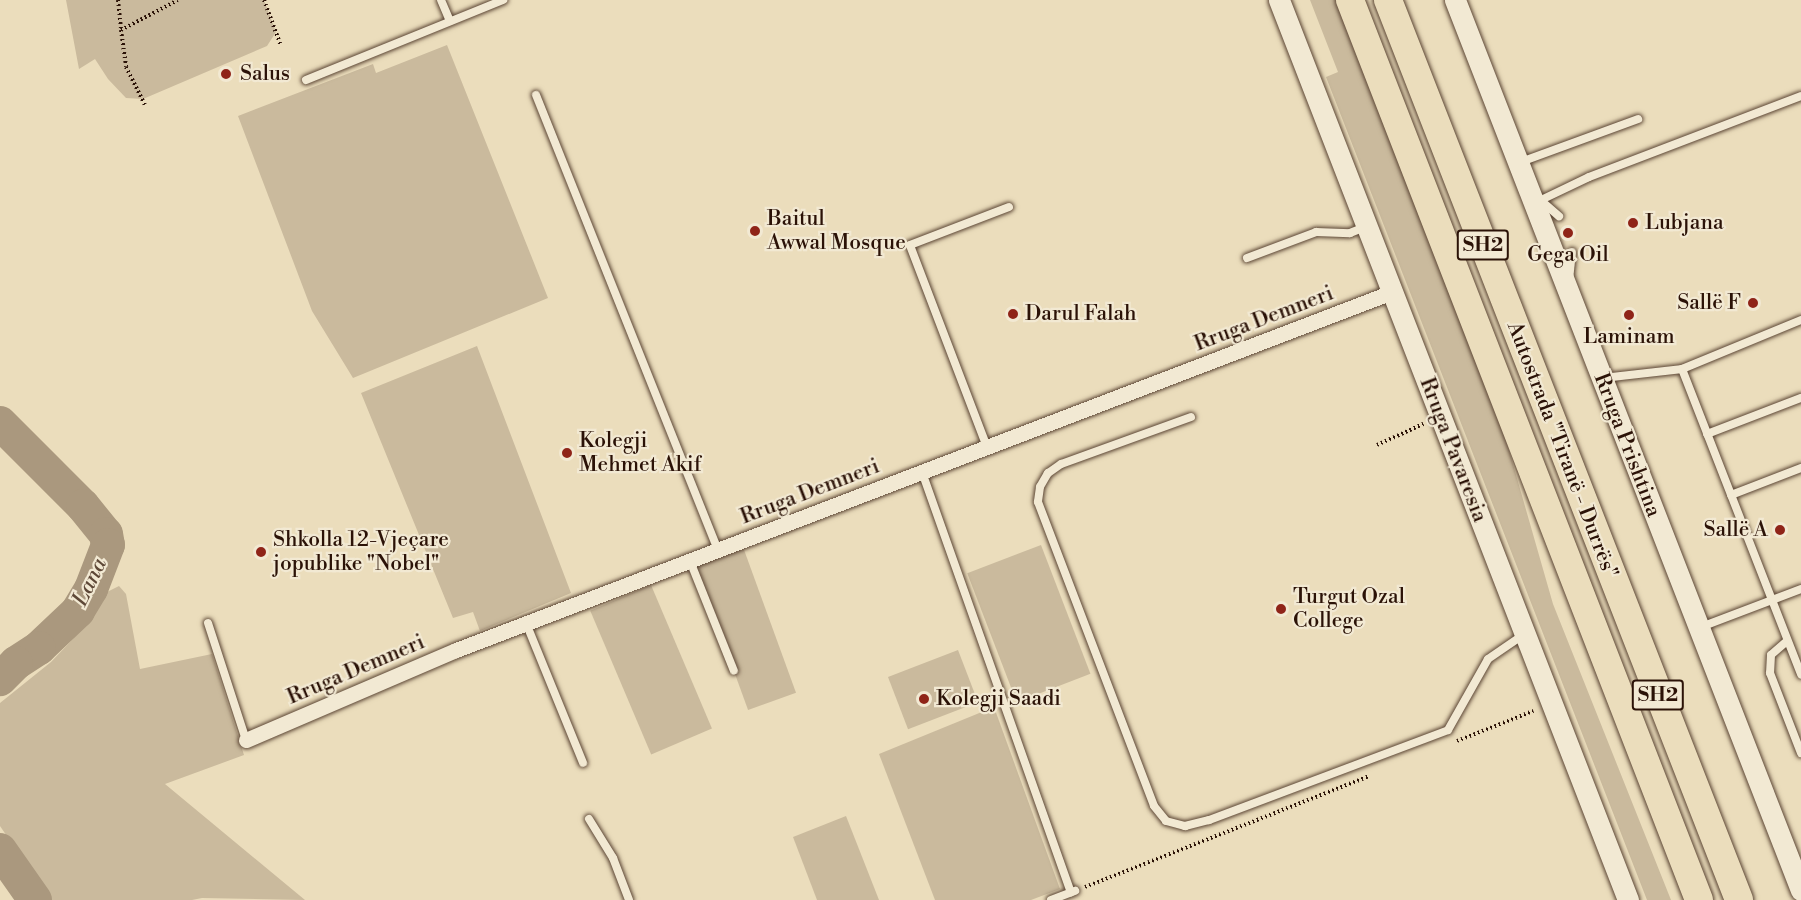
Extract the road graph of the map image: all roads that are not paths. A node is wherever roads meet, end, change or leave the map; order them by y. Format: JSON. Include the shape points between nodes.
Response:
{"nodes":[{"id":1,"x":441,"y":0,"type":"edge"},
{"id":2,"x":503,"y":0,"type":"edge"},
{"id":3,"x":1279,"y":0,"type":"edge"},
{"id":4,"x":1350,"y":0,"type":"edge"},
{"id":5,"x":1388,"y":0,"type":"edge"},
{"id":6,"x":1455,"y":0,"type":"edge"},
{"id":7,"x":450,"y":21,"type":"junction"},
{"id":8,"x":306,"y":80,"type":"dead end"},
{"id":9,"x":536,"y":94,"type":"dead end"},
{"id":10,"x":1801,"y":96,"type":"edge"},
{"id":11,"x":1638,"y":119,"type":"dead end"},
{"id":12,"x":1517,"y":163,"type":"junction"},
{"id":13,"x":1535,"y":197,"type":"junction"},
{"id":14,"x":1009,"y":207,"type":"dead end"},
{"id":15,"x":1559,"y":216,"type":"dead end"},
{"id":16,"x":1367,"y":226,"type":"junction"},
{"id":17,"x":1572,"y":252,"type":"dead end"},
{"id":18,"x":1247,"y":258,"type":"dead end"},
{"id":19,"x":1566,"y":291,"type":"junction"},
{"id":20,"x":1392,"y":292,"type":"junction"},
{"id":21,"x":1801,"y":320,"type":"edge"},
{"id":22,"x":1682,"y":369,"type":"junction"},
{"id":23,"x":1601,"y":379,"type":"junction"},
{"id":24,"x":1801,"y":398,"type":"edge"},
{"id":25,"x":1191,"y":417,"type":"dead end"},
{"id":26,"x":1707,"y":434,"type":"junction"},
{"id":27,"x":987,"y":447,"type":"junction"},
{"id":28,"x":1801,"y":468,"type":"edge"},
{"id":29,"x":922,"y":472,"type":"junction"},
{"id":30,"x":1731,"y":495,"type":"junction"},
{"id":31,"x":718,"y":550,"type":"junction"},
{"id":32,"x":690,"y":561,"type":"junction"},
{"id":33,"x":1801,"y":590,"type":"edge"},
{"id":34,"x":1772,"y":601,"type":"junction"},
{"id":35,"x":208,"y":623,"type":"dead end"},
{"id":36,"x":526,"y":623,"type":"junction"},
{"id":37,"x":1699,"y":628,"type":"junction"},
{"id":38,"x":1525,"y":634,"type":"junction"},
{"id":39,"x":1787,"y":641,"type":"junction"},
{"id":40,"x":734,"y":671,"type":"dead end"},
{"id":41,"x":1801,"y":675,"type":"edge"},
{"id":42,"x":246,"y":740,"type":"joint"},
{"id":43,"x":1801,"y":753,"type":"edge"},
{"id":44,"x":583,"y":763,"type":"dead end"},
{"id":45,"x":589,"y":819,"type":"dead end"},
{"id":46,"x":1801,"y":890,"type":"edge"},
{"id":47,"x":629,"y":900,"type":"edge"},
{"id":48,"x":1051,"y":900,"type":"edge"},
{"id":49,"x":1628,"y":900,"type":"edge"},
{"id":50,"x":1699,"y":900,"type":"edge"},
{"id":51,"x":1739,"y":900,"type":"edge"}],
"edges":[{"from":1,"to":7,"type":"lane"},
{"from":2,"to":7,"type":"lane"},
{"from":3,"to":16,"type":"main road","name":"Rruga Pavaresia"},
{"from":4,"to":50,"type":"highway","name":"Autostrada \"Tiranë - Durrës\"","number":"SH2"},
{"from":5,"to":51,"type":"highway","name":"Autostrada \"Tiranë - Durrës\"","number":"SH2"},
{"from":6,"to":12,"type":"main road","name":"Rruga Prishtina"},
{"from":7,"to":8,"type":"lane"},
{"from":9,"to":31,"type":"lane"},
{"from":10,"to":13,"type":"lane"},
{"from":11,"to":12,"type":"lane"},
{"from":12,"to":13,"type":"main road","name":"Rruga Prishtina"},
{"from":13,"to":15,"type":"lane"},
{"from":13,"to":19,"type":"main road","name":"Rruga Prishtina"},
{"from":14,"to":27,"type":"lane","via":[[910,245]]},
{"from":16,"to":18,"type":"lane","via":[[1350,233],[1316,232]]},
{"from":16,"to":20,"type":"main road","name":"Rruga Pavaresia"},
{"from":17,"to":19,"type":"lane"},
{"from":19,"to":23,"type":"main road","name":"Rruga Prishtina"},
{"from":20,"to":27,"type":"street","name":"Rruga Demneri"},
{"from":20,"to":38,"type":"main road","name":"Rruga Pavaresia"},
{"from":21,"to":22,"type":"lane"},
{"from":22,"to":23,"type":"lane"},
{"from":22,"to":26,"type":"lane"},
{"from":23,"to":37,"type":"main road","name":"Rruga Prishtina"},
{"from":24,"to":26,"type":"lane"},
{"from":25,"to":38,"type":"lane","via":[[1062,464],[1048,473],[1038,502],[1154,806],[1166,821],[1185,826],[1209,820],[1448,730],[1488,659]]},
{"from":26,"to":30,"type":"lane"},
{"from":27,"to":29,"type":"street","name":"Rruga Demneri"},
{"from":28,"to":30,"type":"lane"},
{"from":29,"to":31,"type":"street","name":"Rruga Demneri"},
{"from":29,"to":48,"type":"lane","via":[[1074,891]]},
{"from":30,"to":34,"type":"lane"},
{"from":31,"to":32,"type":"street","name":"Rruga Demneri"},
{"from":32,"to":36,"type":"street","name":"Rruga Demneri"},
{"from":32,"to":40,"type":"lane"},
{"from":33,"to":34,"type":"lane"},
{"from":34,"to":37,"type":"lane"},
{"from":34,"to":39,"type":"lane"},
{"from":35,"to":42,"type":"lane"},
{"from":36,"to":42,"type":"street","name":"Rruga Demneri"},
{"from":36,"to":44,"type":"lane"},
{"from":37,"to":46,"type":"main road","name":"Rruga Prishtina"},
{"from":38,"to":49,"type":"main road","name":"Rruga Pavaresia"},
{"from":39,"to":41,"type":"lane"},
{"from":39,"to":43,"type":"lane","via":[[1772,655],[1770,673]]},
{"from":45,"to":47,"type":"lane","via":[[613,858]]}]}
